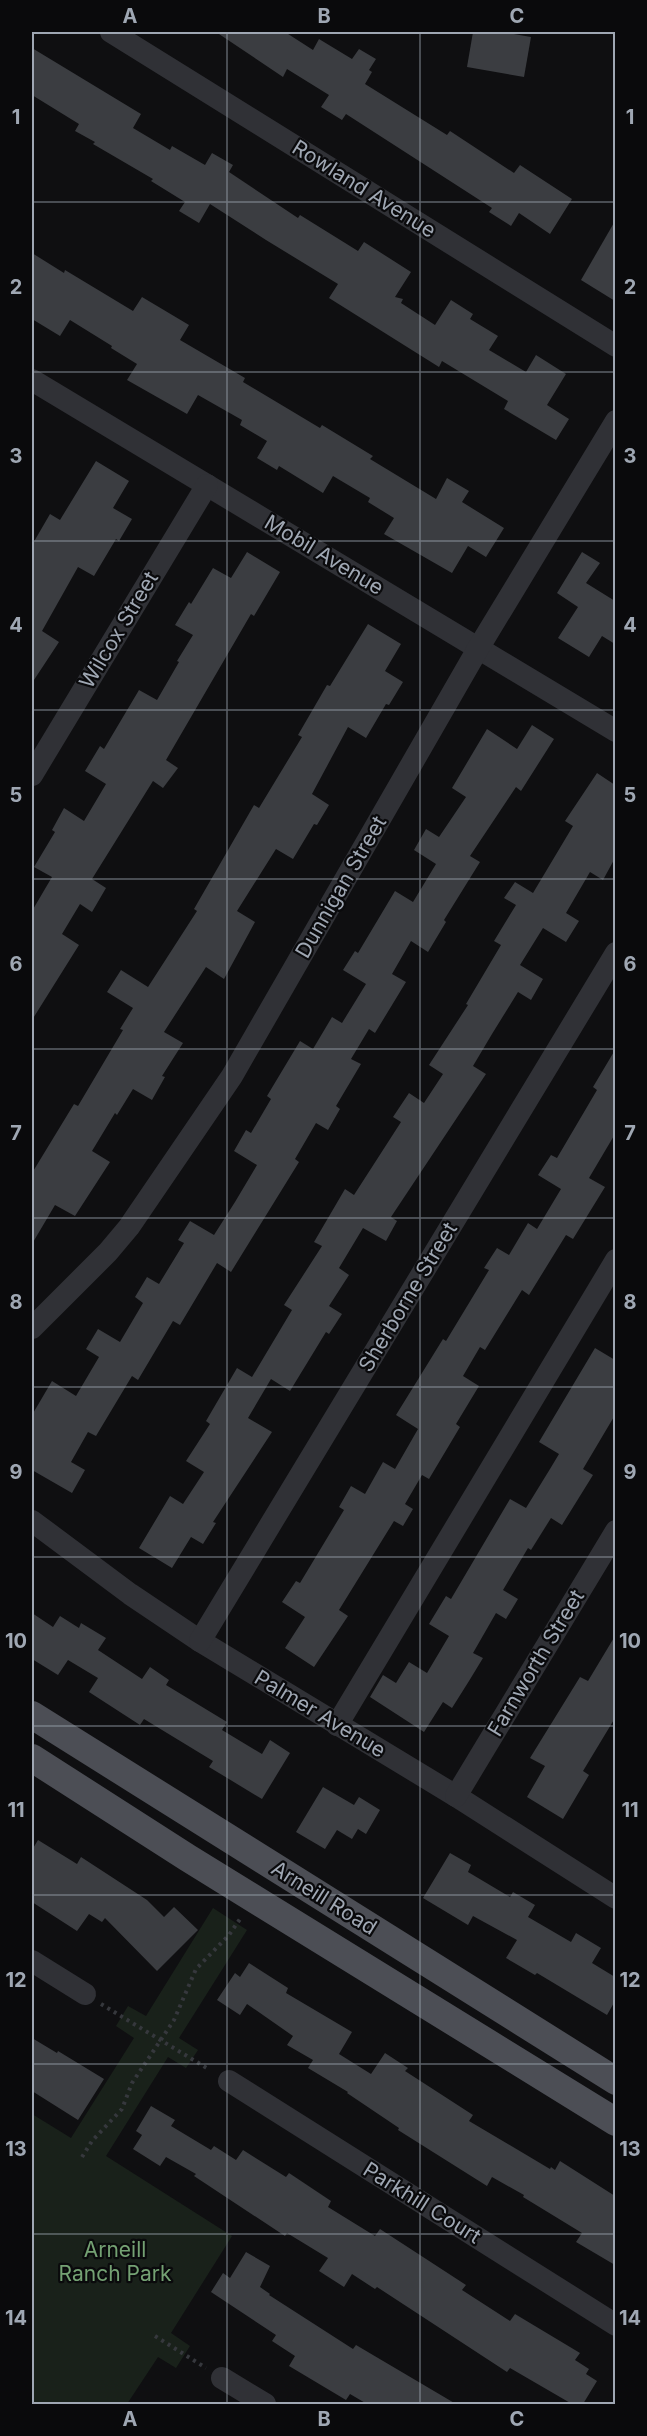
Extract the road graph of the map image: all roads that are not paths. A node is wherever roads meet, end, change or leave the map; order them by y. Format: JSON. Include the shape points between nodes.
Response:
{"nodes":[{"id":1,"x":111,"y":32,"type":"edge"},
{"id":2,"x":615,"y":346,"type":"edge"},
{"id":3,"x":32,"y":380,"type":"edge"},
{"id":4,"x":615,"y":421,"type":"edge"},
{"id":5,"x":207,"y":484,"type":"junction"},
{"id":6,"x":479,"y":648,"type":"junction"},
{"id":7,"x":615,"y":731,"type":"edge"},
{"id":8,"x":32,"y":775,"type":"edge"},
{"id":9,"x":615,"y":953,"type":"edge"},
{"id":10,"x":615,"y":1260,"type":"edge"},
{"id":11,"x":32,"y":1328,"type":"edge"},
{"id":12,"x":32,"y":1521,"type":"edge"},
{"id":13,"x":615,"y":1531,"type":"edge"},
{"id":14,"x":200,"y":1641,"type":"junction"},
{"id":15,"x":32,"y":1715,"type":"edge"},
{"id":16,"x":337,"y":1725,"type":"junction"},
{"id":17,"x":32,"y":1758,"type":"edge"},
{"id":18,"x":456,"y":1796,"type":"junction"},
{"id":19,"x":615,"y":1898,"type":"edge"},
{"id":20,"x":32,"y":1960,"type":"edge"},
{"id":21,"x":85,"y":1994,"type":"road end"},
{"id":22,"x":229,"y":2081,"type":"road end"},
{"id":23,"x":615,"y":2081,"type":"edge"},
{"id":24,"x":615,"y":2122,"type":"edge"},
{"id":25,"x":615,"y":2325,"type":"edge"},
{"id":26,"x":222,"y":2378,"type":"road end"},
{"id":27,"x":265,"y":2404,"type":"edge"}],
"edges":[{"from":1,"to":2,"type":"street","name":"Rowland Avenue"},
{"from":3,"to":5,"type":"street","name":"Mobil Avenue"},
{"from":4,"to":6,"type":"street","name":"Dunnigan Street"},
{"from":5,"to":6,"type":"street","name":"Mobil Avenue"},
{"from":5,"to":8,"type":"street","name":"Wilcox Street"},
{"from":6,"to":7,"type":"street","name":"Mobil Avenue"},
{"from":6,"to":11,"type":"street","name":"Dunnigan Street","via":[[232,1076],[129,1227]]},
{"from":9,"to":14,"type":"street","name":"Sherborne Street"},
{"from":10,"to":16,"type":"street"},
{"from":12,"to":14,"type":"street","name":"Palmer Avenue"},
{"from":13,"to":18,"type":"street","name":"Farnworth Street"},
{"from":14,"to":16,"type":"street","name":"Palmer Avenue"},
{"from":15,"to":23,"type":"main road","name":"Arneill Road"},
{"from":16,"to":18,"type":"street","name":"Palmer Avenue"},
{"from":17,"to":24,"type":"main road","name":"Arneill Road"},
{"from":18,"to":19,"type":"street","name":"Palmer Avenue"},
{"from":20,"to":21,"type":"street"},
{"from":22,"to":25,"type":"street","name":"Parkhill Court"},
{"from":26,"to":27,"type":"street"}]}
